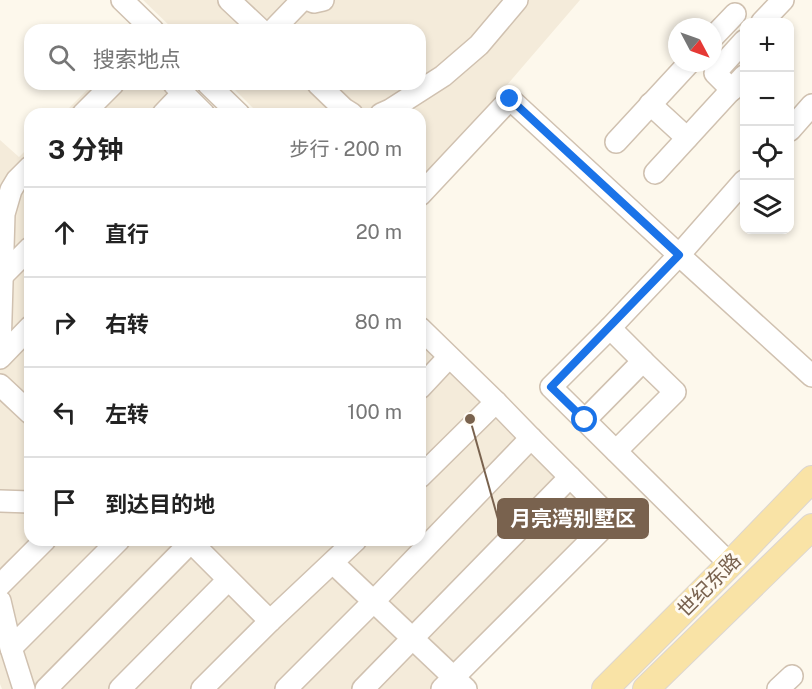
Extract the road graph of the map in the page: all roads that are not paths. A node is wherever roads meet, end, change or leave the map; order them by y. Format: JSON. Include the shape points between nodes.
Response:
{"nodes":[{"id":1,"x":122,"y":0,"type":"edge"},
{"id":2,"x":229,"y":0,"type":"edge"},
{"id":3,"x":302,"y":0,"type":"edge"},
{"id":4,"x":309,"y":0,"type":"edge"},
{"id":5,"x":323,"y":0,"type":"edge"},
{"id":6,"x":517,"y":0,"type":"edge"},
{"id":7,"x":783,"y":0,"type":"edge"},
{"id":8,"x":735,"y":14,"type":"dead end"},
{"id":9,"x":766,"y":18,"type":"edge"},
{"id":10,"x":147,"y":24,"type":"edge"},
{"id":11,"x":255,"y":24,"type":"edge"},
{"id":12,"x":279,"y":24,"type":"edge"},
{"id":13,"x":722,"y":28,"type":"edge"},
{"id":14,"x":740,"y":44,"type":"edge"},
{"id":15,"x":722,"y":58,"type":"edge"},
{"id":16,"x":680,"y":72,"type":"edge"},
{"id":17,"x":717,"y":72,"type":"edge"},
{"id":18,"x":738,"y":83,"type":"edge"},
{"id":19,"x":426,"y":87,"type":"edge"},
{"id":20,"x":107,"y":90,"type":"edge"},
{"id":21,"x":177,"y":90,"type":"edge"},
{"id":22,"x":179,"y":90,"type":"edge"},
{"id":23,"x":214,"y":90,"type":"edge"},
{"id":24,"x":324,"y":90,"type":"edge"},
{"id":25,"x":421,"y":90,"type":"edge"},
{"id":26,"x":650,"y":104,"type":"junction"},
{"id":27,"x":812,"y":105,"type":"edge"},
{"id":28,"x":89,"y":108,"type":"edge"},
{"id":29,"x":167,"y":108,"type":"edge"},
{"id":30,"x":198,"y":108,"type":"edge"},
{"id":31,"x":233,"y":108,"type":"edge"},
{"id":32,"x":343,"y":108,"type":"edge"},
{"id":33,"x":393,"y":108,"type":"edge"},
{"id":34,"x":793,"y":126,"type":"edge"},
{"id":35,"x":687,"y":138,"type":"junction"},
{"id":36,"x":616,"y":142,"type":"dead end"},
{"id":37,"x":24,"y":173,"type":"edge"},
{"id":38,"x":655,"y":173,"type":"dead end"},
{"id":39,"x":740,"y":186,"type":"edge"},
{"id":40,"x":426,"y":189,"type":"edge"},
{"id":41,"x":24,"y":255,"type":"edge"},
{"id":42,"x":679,"y":255,"type":"junction"},
{"id":43,"x":2,"y":276,"type":"junction"},
{"id":44,"x":609,"y":328,"type":"junction"},
{"id":45,"x":24,"y":333,"type":"edge"},
{"id":46,"x":426,"y":334,"type":"edge"},
{"id":47,"x":0,"y":351,"type":"edge"},
{"id":48,"x":0,"y":357,"type":"edge"},
{"id":49,"x":449,"y":357,"type":"junction"},
{"id":50,"x":643,"y":361,"type":"junction"},
{"id":51,"x":812,"y":376,"type":"edge"},
{"id":52,"x":426,"y":382,"type":"edge"},
{"id":53,"x":0,"y":385,"type":"edge"},
{"id":54,"x":496,"y":402,"type":"junction"},
{"id":55,"x":24,"y":405,"type":"edge"},
{"id":56,"x":585,"y":420,"type":"junction"},
{"id":57,"x":531,"y":438,"type":"junction"},
{"id":58,"x":616,"y":451,"type":"junction"},
{"id":59,"x":426,"y":471,"type":"edge"},
{"id":60,"x":570,"y":477,"type":"junction"},
{"id":61,"x":812,"y":479,"type":"edge"},
{"id":62,"x":0,"y":501,"type":"edge"},
{"id":63,"x":24,"y":502,"type":"edge"},
{"id":64,"x":812,"y":527,"type":"edge"},
{"id":65,"x":39,"y":546,"type":"edge"},
{"id":66,"x":113,"y":546,"type":"edge"},
{"id":67,"x":190,"y":546,"type":"edge"},
{"id":68,"x":198,"y":546,"type":"edge"},
{"id":69,"x":350,"y":546,"type":"edge"},
{"id":70,"x":333,"y":563,"type":"junction"},
{"id":71,"x":729,"y":564,"type":"junction"},
{"id":72,"x":228,"y":580,"type":"junction"},
{"id":73,"x":0,"y":585,"type":"edge"},
{"id":74,"x":0,"y":602,"type":"edge"},
{"id":75,"x":373,"y":602,"type":"junction"},
{"id":76,"x":270,"y":621,"type":"junction"},
{"id":77,"x":412,"y":639,"type":"junction"},
{"id":78,"x":11,"y":648,"type":"junction"},
{"id":79,"x":454,"y":685,"type":"edge"},
{"id":80,"x":24,"y":689,"type":"edge"},
{"id":81,"x":46,"y":689,"type":"edge"},
{"id":82,"x":120,"y":689,"type":"edge"},
{"id":83,"x":202,"y":689,"type":"edge"},
{"id":84,"x":286,"y":689,"type":"edge"},
{"id":85,"x":363,"y":689,"type":"edge"},
{"id":86,"x":605,"y":689,"type":"edge"},
{"id":87,"x":646,"y":689,"type":"edge"}],
"edges":[{"from":1,"to":10,"type":"street"},
{"from":2,"to":11,"type":"street"},
{"from":3,"to":12,"type":"street"},
{"from":4,"to":5,"type":"street"},
{"from":6,"to":19,"type":"street","via":[[479,45]]},
{"from":7,"to":9,"type":"street"},
{"from":8,"to":13,"type":"street"},
{"from":14,"to":15,"type":"street"},
{"from":16,"to":26,"type":"street"},
{"from":17,"to":18,"type":"street"},
{"from":18,"to":35,"type":"street"},
{"from":20,"to":28,"type":"street"},
{"from":21,"to":29,"type":"street"},
{"from":22,"to":30,"type":"street"},
{"from":23,"to":31,"type":"street"},
{"from":24,"to":32,"type":"street"},
{"from":25,"to":33,"type":"street"},
{"from":26,"to":35,"type":"street"},
{"from":26,"to":36,"type":"street"},
{"from":27,"to":34,"type":"street"},
{"from":35,"to":38,"type":"street"},
{"from":37,"to":43,"type":"street","via":[[11,190],[4,214]]},
{"from":39,"to":42,"type":"street"},
{"from":40,"to":42,"type":"street","via":[[510,99]]},
{"from":41,"to":43,"type":"street"},
{"from":42,"to":44,"type":"street"},
{"from":42,"to":51,"type":"street"},
{"from":43,"to":47,"type":"street"},
{"from":44,"to":50,"type":"street"},
{"from":44,"to":56,"type":"street","via":[[551,387]]},
{"from":45,"to":48,"type":"street"},
{"from":46,"to":49,"type":"street"},
{"from":49,"to":52,"type":"street"},
{"from":49,"to":54,"type":"street"},
{"from":50,"to":56,"type":"street"},
{"from":50,"to":58,"type":"street","via":[[675,392]]},
{"from":53,"to":55,"type":"street"},
{"from":54,"to":57,"type":"street"},
{"from":54,"to":59,"type":"street"},
{"from":56,"to":58,"type":"street"},
{"from":57,"to":60,"type":"street"},
{"from":57,"to":75,"type":"street"},
{"from":58,"to":71,"type":"street"},
{"from":60,"to":77,"type":"street"},
{"from":60,"to":79,"type":"street","via":[[612,519]]},
{"from":61,"to":71,"type":"main road","name":"世纪东路"},
{"from":62,"to":63,"type":"street"},
{"from":64,"to":87,"type":"main road","name":"世纪东路"},
{"from":65,"to":73,"type":"street"},
{"from":66,"to":78,"type":"street"},
{"from":67,"to":81,"type":"street"},
{"from":68,"to":72,"type":"street"},
{"from":69,"to":70,"type":"street"},
{"from":70,"to":75,"type":"street"},
{"from":70,"to":76,"type":"street"},
{"from":71,"to":86,"type":"main road","name":"世纪东路"},
{"from":72,"to":76,"type":"street"},
{"from":72,"to":82,"type":"street"},
{"from":74,"to":78,"type":"street"},
{"from":75,"to":77,"type":"street"},
{"from":75,"to":84,"type":"street"},
{"from":76,"to":83,"type":"street"},
{"from":77,"to":79,"type":"street"},
{"from":77,"to":85,"type":"street"},
{"from":78,"to":80,"type":"street"}]}
